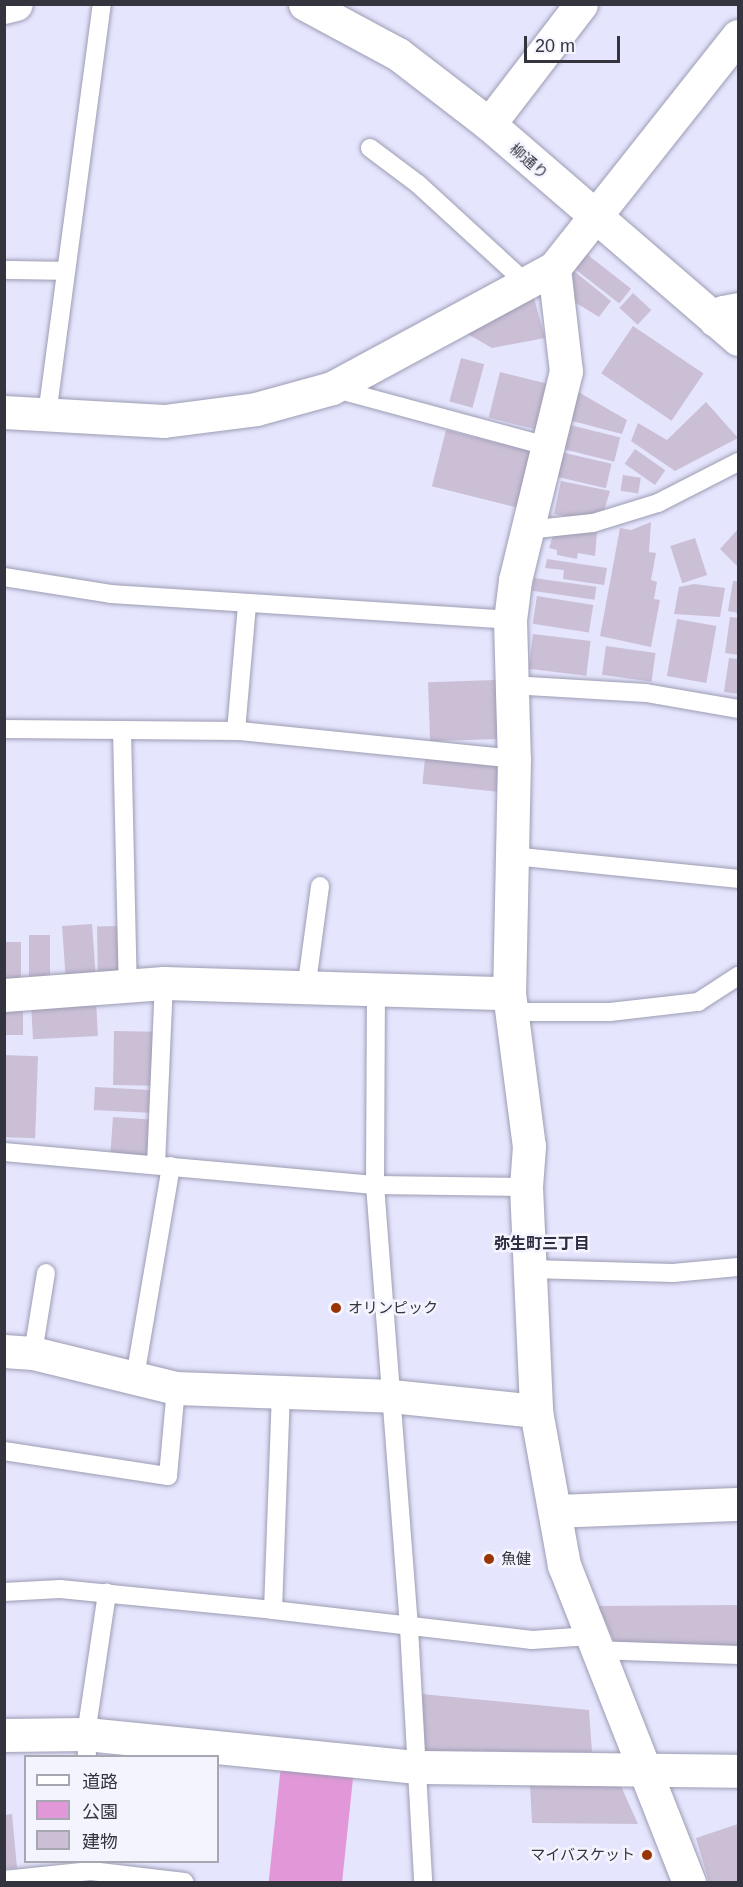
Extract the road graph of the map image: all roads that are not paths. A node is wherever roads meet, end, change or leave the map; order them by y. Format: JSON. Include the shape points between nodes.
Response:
{"nodes":[{"id":1,"x":16,"y":4,"type":"edge"},
{"id":2,"x":102,"y":4,"type":"edge"},
{"id":3,"x":305,"y":4,"type":"edge"},
{"id":4,"x":581,"y":4,"type":"edge"},
{"id":5,"x":4,"y":7,"type":"edge"},
{"id":6,"x":738,"y":36,"type":"edge"},
{"id":7,"x":489,"y":124,"type":"junction"},
{"id":8,"x":370,"y":148,"type":"dead end"},
{"id":9,"x":592,"y":216,"type":"junction"},
{"id":10,"x":4,"y":270,"type":"edge"},
{"id":11,"x":64,"y":271,"type":"junction"},
{"id":12,"x":540,"y":275,"type":"junction"},
{"id":13,"x":731,"y":323,"type":"edge"},
{"id":14,"x":332,"y":388,"type":"junction"},
{"id":15,"x":4,"y":412,"type":"edge"},
{"id":16,"x":47,"y":415,"type":"junction"},
{"id":17,"x":548,"y":446,"type":"junction"},
{"id":18,"x":734,"y":470,"type":"edge"},
{"id":19,"x":527,"y":530,"type":"junction"},
{"id":20,"x":4,"y":578,"type":"edge"},
{"id":21,"x":247,"y":604,"type":"junction"},
{"id":22,"x":510,"y":620,"type":"junction"},
{"id":23,"x":511,"y":685,"type":"junction"},
{"id":24,"x":738,"y":709,"type":"edge"},
{"id":25,"x":4,"y":729,"type":"edge"},
{"id":26,"x":122,"y":730,"type":"junction"},
{"id":27,"x":236,"y":731,"type":"junction"},
{"id":28,"x":513,"y":759,"type":"junction"},
{"id":29,"x":513,"y":856,"type":"junction"},
{"id":30,"x":738,"y":879,"type":"edge"},
{"id":31,"x":320,"y":886,"type":"dead end"},
{"id":32,"x":738,"y":976,"type":"edge"},
{"id":33,"x":164,"y":983,"type":"junction"},
{"id":34,"x":129,"y":985,"type":"junction"},
{"id":35,"x":376,"y":989,"type":"junction"},
{"id":36,"x":306,"y":990,"type":"junction"},
{"id":37,"x":4,"y":995,"type":"edge"},
{"id":38,"x":511,"y":1003,"type":"junction"},
{"id":39,"x":4,"y":1152,"type":"edge"},
{"id":40,"x":164,"y":1166,"type":"junction"},
{"id":41,"x":375,"y":1185,"type":"junction"},
{"id":42,"x":526,"y":1187,"type":"junction"},
{"id":43,"x":738,"y":1267,"type":"edge"},
{"id":44,"x":530,"y":1269,"type":"junction"},
{"id":45,"x":46,"y":1272,"type":"dead end"},
{"id":46,"x":19,"y":1352,"type":"edge"},
{"id":47,"x":135,"y":1377,"type":"junction"},
{"id":48,"x":177,"y":1388,"type":"junction"},
{"id":49,"x":281,"y":1392,"type":"junction"},
{"id":50,"x":391,"y":1396,"type":"junction"},
{"id":51,"x":536,"y":1411,"type":"junction"},
{"id":52,"x":4,"y":1451,"type":"edge"},
{"id":53,"x":738,"y":1504,"type":"edge"},
{"id":54,"x":555,"y":1511,"type":"junction"},
{"id":55,"x":4,"y":1592,"type":"edge"},
{"id":56,"x":107,"y":1593,"type":"junction"},
{"id":57,"x":273,"y":1610,"type":"junction"},
{"id":58,"x":409,"y":1629,"type":"junction"},
{"id":59,"x":592,"y":1643,"type":"junction"},
{"id":60,"x":738,"y":1656,"type":"edge"},
{"id":61,"x":4,"y":1735,"type":"edge"},
{"id":62,"x":86,"y":1745,"type":"edge"},
{"id":63,"x":417,"y":1767,"type":"junction"},
{"id":64,"x":641,"y":1768,"type":"junction"},
{"id":65,"x":738,"y":1771,"type":"edge"},
{"id":66,"x":92,"y":1872,"type":"edge"},
{"id":67,"x":4,"y":1880,"type":"edge"},
{"id":68,"x":184,"y":1882,"type":"edge"},
{"id":69,"x":423,"y":1882,"type":"edge"},
{"id":70,"x":689,"y":1882,"type":"edge"}],
"edges":[{"from":1,"to":5,"type":"street"},
{"from":2,"to":11,"type":"lane"},
{"from":3,"to":7,"type":"street","name":"柳通り","via":[[398,54]]},
{"from":4,"to":7,"type":"street"},
{"from":6,"to":9,"type":"street"},
{"from":7,"to":9,"type":"street","name":"柳通り"},
{"from":8,"to":12,"type":"lane"},
{"from":9,"to":12,"type":"street"},
{"from":9,"to":13,"type":"street","name":"柳通り"},
{"from":10,"to":11,"type":"lane"},
{"from":11,"to":16,"type":"lane"},
{"from":12,"to":14,"type":"street"},
{"from":12,"to":17,"type":"street","via":[[566,371]]},
{"from":14,"to":16,"type":"street","via":[[256,409],[165,421]]},
{"from":14,"to":17,"type":"lane"},
{"from":15,"to":16,"type":"street"},
{"from":17,"to":19,"type":"street"},
{"from":18,"to":19,"type":"lane","via":[[658,503],[593,523]]},
{"from":19,"to":22,"type":"street"},
{"from":20,"to":21,"type":"lane","via":[[111,594]]},
{"from":21,"to":22,"type":"lane"},
{"from":21,"to":27,"type":"lane"},
{"from":22,"to":23,"type":"street"},
{"from":23,"to":24,"type":"lane","via":[[646,693]]},
{"from":23,"to":28,"type":"street"},
{"from":25,"to":26,"type":"lane"},
{"from":26,"to":27,"type":"lane"},
{"from":26,"to":34,"type":"lane"},
{"from":27,"to":28,"type":"lane"},
{"from":28,"to":29,"type":"street"},
{"from":29,"to":30,"type":"lane"},
{"from":29,"to":38,"type":"street"},
{"from":31,"to":36,"type":"lane"},
{"from":32,"to":38,"type":"lane","via":[[698,1002],[610,1012]]},
{"from":33,"to":34,"type":"street"},
{"from":33,"to":36,"type":"street"},
{"from":33,"to":40,"type":"lane"},
{"from":34,"to":37,"type":"street"},
{"from":35,"to":36,"type":"street"},
{"from":35,"to":38,"type":"street"},
{"from":35,"to":41,"type":"lane"},
{"from":38,"to":42,"type":"street","via":[[529,1146]]},
{"from":39,"to":40,"type":"lane"},
{"from":40,"to":41,"type":"lane"},
{"from":40,"to":47,"type":"lane"},
{"from":41,"to":42,"type":"lane"},
{"from":41,"to":50,"type":"lane"},
{"from":42,"to":44,"type":"street"},
{"from":43,"to":44,"type":"lane","via":[[673,1273]]},
{"from":44,"to":51,"type":"street"},
{"from":45,"to":46,"type":"lane"},
{"from":46,"to":47,"type":"street"},
{"from":47,"to":48,"type":"street"},
{"from":48,"to":49,"type":"street"},
{"from":48,"to":52,"type":"lane","via":[[168,1476]]},
{"from":49,"to":50,"type":"street"},
{"from":49,"to":57,"type":"lane"},
{"from":50,"to":51,"type":"street"},
{"from":50,"to":58,"type":"lane"},
{"from":51,"to":54,"type":"street"},
{"from":53,"to":54,"type":"street"},
{"from":54,"to":59,"type":"street","via":[[564,1565]]},
{"from":55,"to":56,"type":"lane","via":[[60,1589]]},
{"from":56,"to":57,"type":"lane"},
{"from":56,"to":62,"type":"lane"},
{"from":57,"to":58,"type":"lane"},
{"from":58,"to":59,"type":"lane"},
{"from":58,"to":63,"type":"lane"},
{"from":59,"to":60,"type":"lane"},
{"from":59,"to":64,"type":"street"},
{"from":61,"to":62,"type":"street"},
{"from":62,"to":63,"type":"street"},
{"from":63,"to":64,"type":"street"},
{"from":63,"to":69,"type":"lane"},
{"from":64,"to":65,"type":"street"},
{"from":64,"to":70,"type":"street"},
{"from":66,"to":67,"type":"lane"},
{"from":66,"to":68,"type":"lane"}]}
